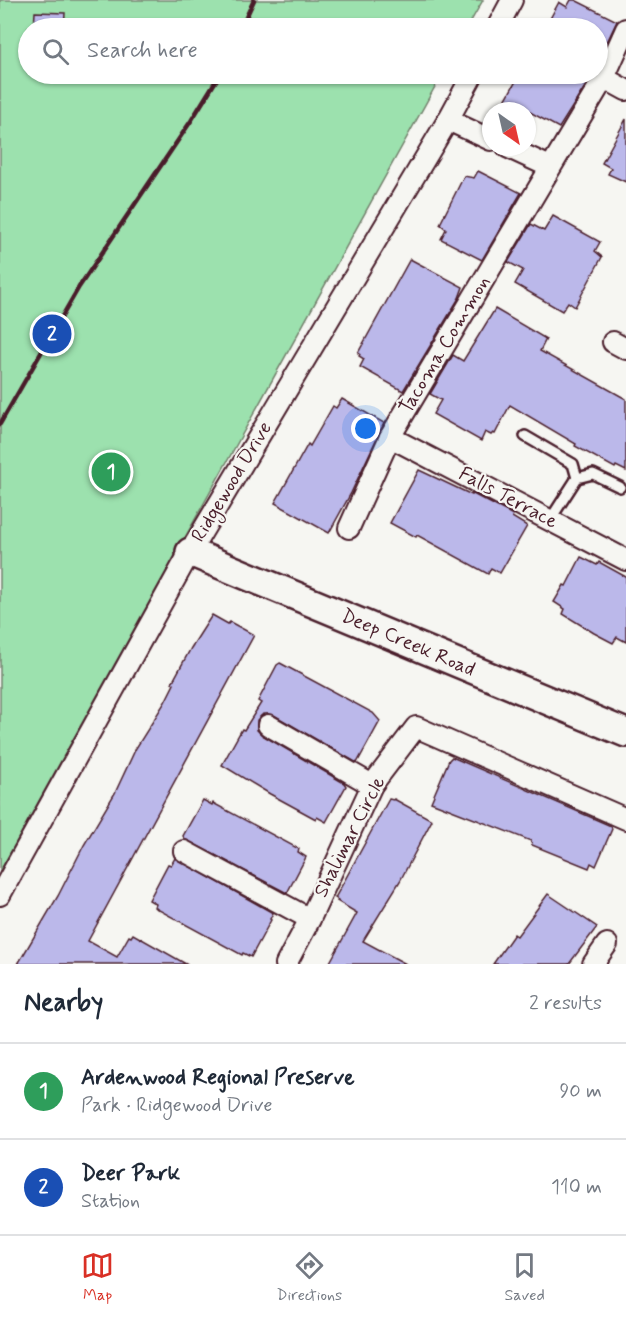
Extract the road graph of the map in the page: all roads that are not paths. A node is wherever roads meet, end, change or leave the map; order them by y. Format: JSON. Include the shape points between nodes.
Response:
{"nodes":[{"id":1,"x":512,"y":0,"type":"edge"},
{"id":2,"x":502,"y":18,"type":"edge"},
{"id":3,"x":626,"y":29,"type":"edge"},
{"id":4,"x":608,"y":69,"type":"edge"},
{"id":5,"x":608,"y":80,"type":"edge"},
{"id":6,"x":468,"y":84,"type":"edge"},
{"id":7,"x":600,"y":84,"type":"edge"},
{"id":8,"x":626,"y":90,"type":"edge"},
{"id":9,"x":448,"y":120,"type":"junction"},
{"id":10,"x":482,"y":136,"type":"edge"},
{"id":11,"x":526,"y":156,"type":"edge"},
{"id":12,"x":550,"y":167,"type":"junction"},
{"id":13,"x":525,"y":436,"type":"dead end"},
{"id":14,"x":390,"y":437,"type":"junction"},
{"id":15,"x":578,"y":478,"type":"junction"},
{"id":16,"x":620,"y":487,"type":"dead end"},
{"id":17,"x":550,"y":520,"type":"junction"},
{"id":18,"x":349,"y":528,"type":"dead end"},
{"id":19,"x":190,"y":552,"type":"junction"},
{"id":20,"x":626,"y":560,"type":"edge"},
{"id":21,"x":268,"y":726,"type":"dead end"},
{"id":22,"x":626,"y":734,"type":"edge"},
{"id":23,"x":372,"y":785,"type":"junction"},
{"id":24,"x":624,"y":814,"type":"edge"},
{"id":25,"x":184,"y":851,"type":"dead end"},
{"id":26,"x":0,"y":895,"type":"edge"},
{"id":27,"x":310,"y":919,"type":"junction"},
{"id":28,"x":607,"y":944,"type":"dead end"},
{"id":29,"x":286,"y":964,"type":"edge"},
{"id":30,"x":593,"y":964,"type":"edge"}],
"edges":[{"from":1,"to":2,"type":"street"},
{"from":3,"to":4,"type":"street","name":"Tacoma Common"},
{"from":5,"to":8,"type":"street"},
{"from":6,"to":9,"type":"street","name":"Ridgewood Drive"},
{"from":7,"to":12,"type":"street","name":"Tacoma Common"},
{"from":9,"to":10,"type":"street"},
{"from":9,"to":19,"type":"street","name":"Ridgewood Drive"},
{"from":11,"to":12,"type":"street"},
{"from":12,"to":14,"type":"street","name":"Tacoma Common"},
{"from":13,"to":15,"type":"lane","via":[[573,464]]},
{"from":14,"to":17,"type":"street","name":"Falls Terrace"},
{"from":14,"to":18,"type":"street","name":"Tacoma Common"},
{"from":15,"to":16,"type":"lane","via":[[593,474]]},
{"from":15,"to":17,"type":"lane"},
{"from":17,"to":20,"type":"street","name":"Falls Terrace"},
{"from":19,"to":22,"type":"street","name":"Deep Creek Road"},
{"from":19,"to":26,"type":"street","name":"Ridgewood Drive"},
{"from":21,"to":23,"type":"street"},
{"from":23,"to":24,"type":"street","name":"Shalimar Circle","via":[[416,727]]},
{"from":23,"to":27,"type":"street","name":"Shalimar Circle"},
{"from":25,"to":27,"type":"street"},
{"from":27,"to":29,"type":"street","name":"Shalimar Circle"},
{"from":28,"to":30,"type":"street"}]}
